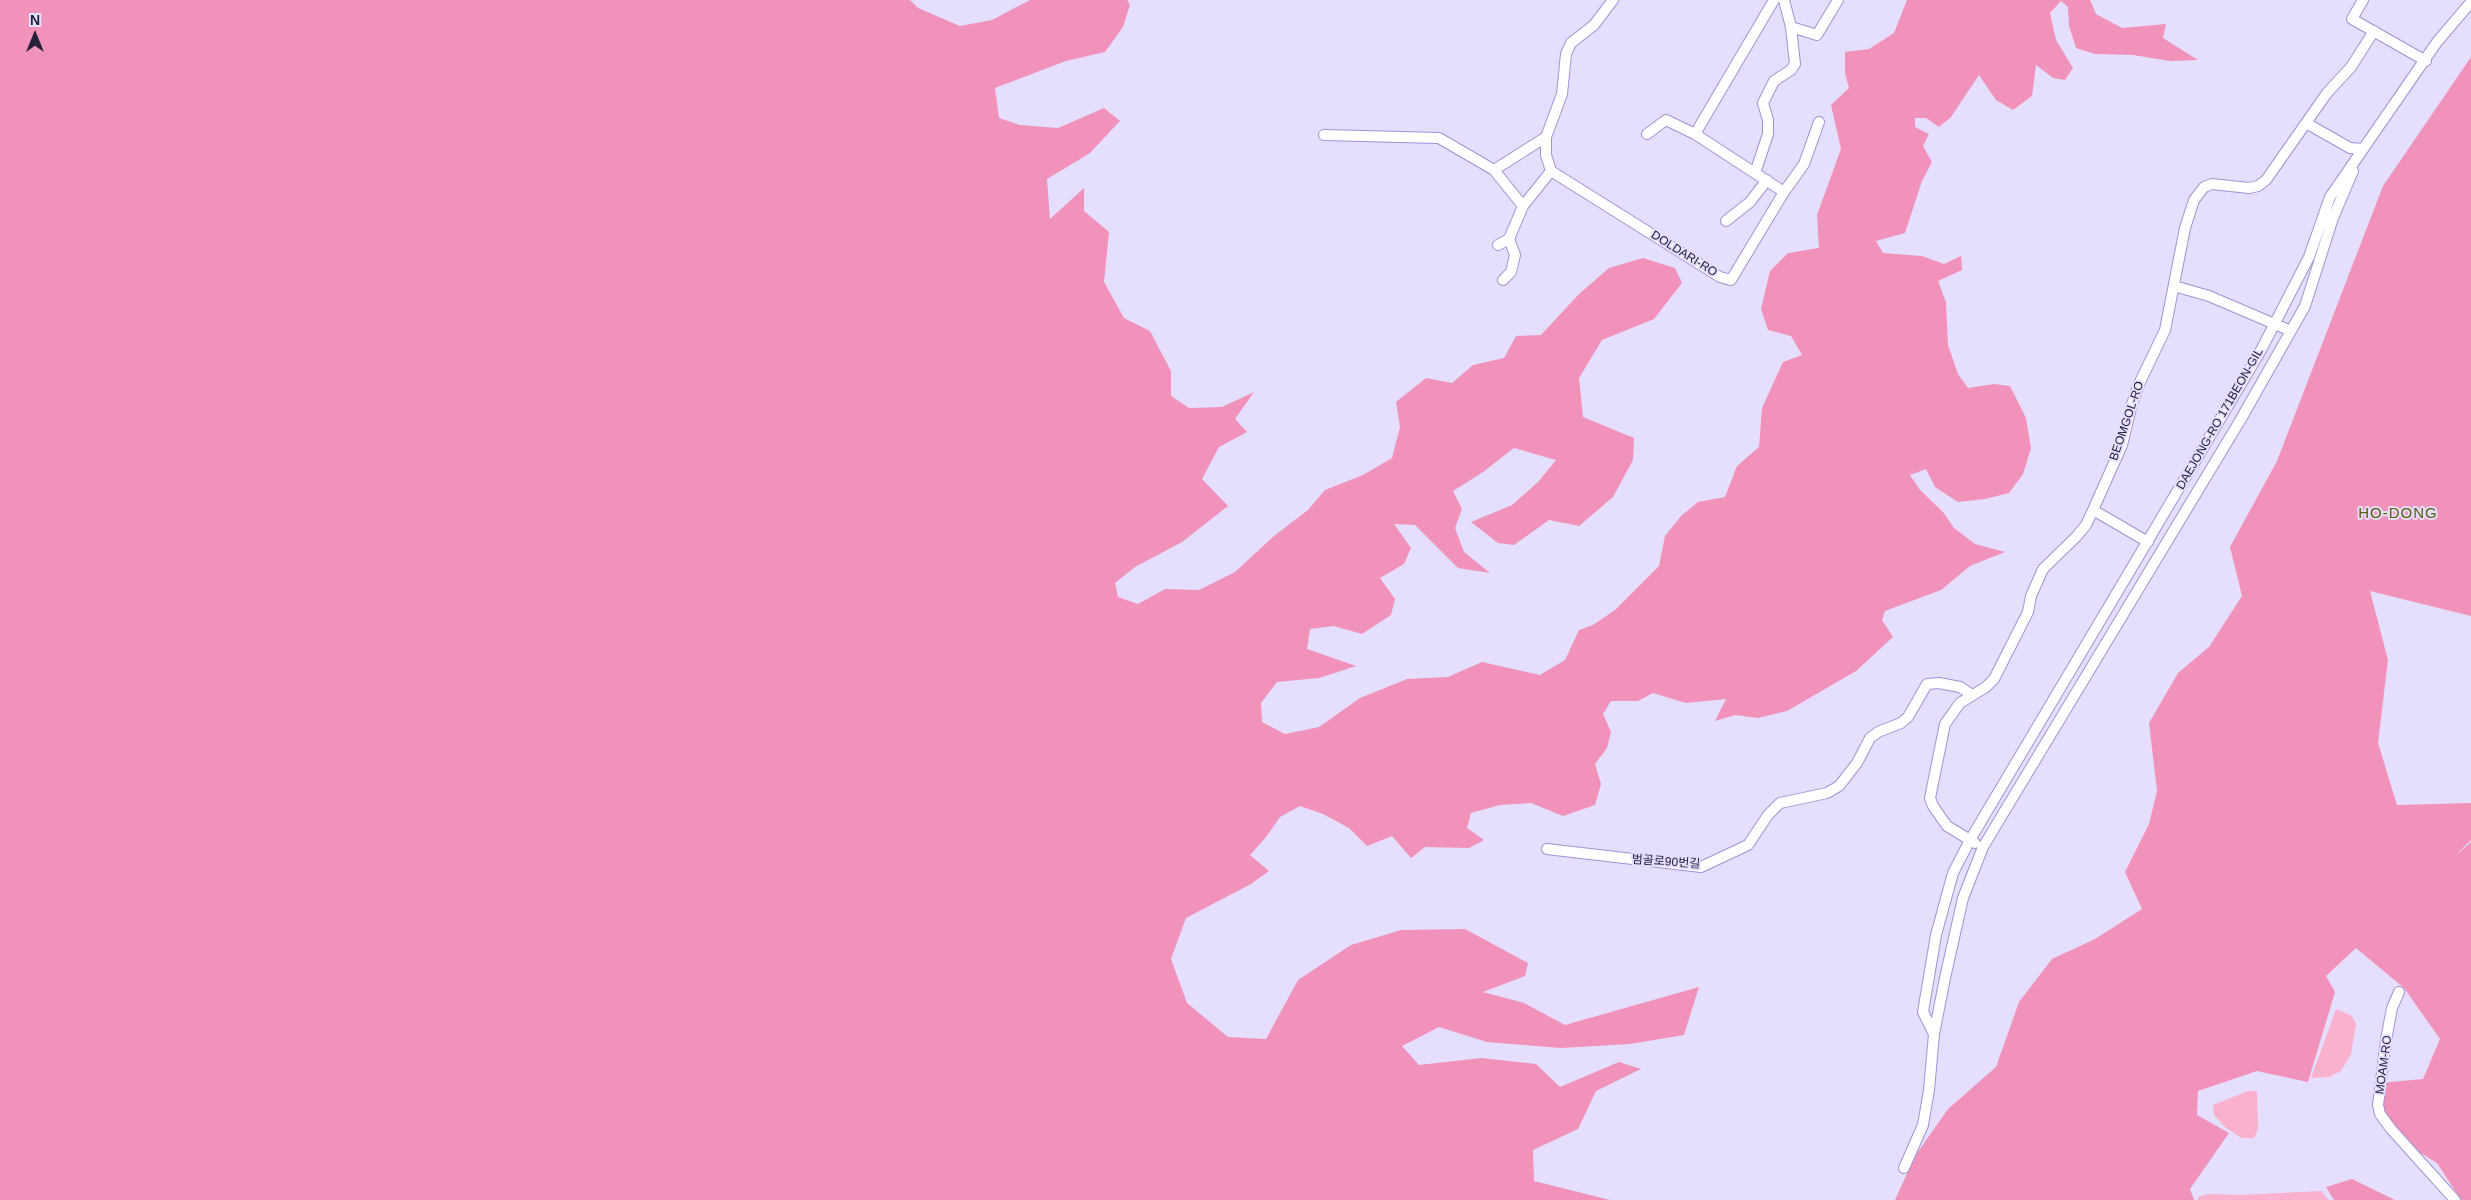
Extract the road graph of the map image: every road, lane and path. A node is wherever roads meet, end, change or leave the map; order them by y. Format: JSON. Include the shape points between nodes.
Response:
{"nodes":[{"id":1,"x":1613,"y":0,"type":"edge"},
{"id":2,"x":1774,"y":0,"type":"edge"},
{"id":3,"x":1784,"y":0,"type":"edge"},
{"id":4,"x":1838,"y":0,"type":"edge"},
{"id":5,"x":2355,"y":0,"type":"edge"},
{"id":6,"x":2363,"y":0,"type":"edge"},
{"id":7,"x":2471,"y":2,"type":"edge"},
{"id":8,"x":2352,"y":18,"type":"junction"},
{"id":9,"x":1792,"y":27,"type":"junction"},
{"id":10,"x":2374,"y":31,"type":"junction"},
{"id":11,"x":2426,"y":61,"type":"junction"},
{"id":12,"x":1818,"y":122,"type":"dead end"},
{"id":13,"x":2306,"y":123,"type":"junction"},
{"id":14,"x":1647,"y":134,"type":"dead end"},
{"id":15,"x":1695,"y":134,"type":"junction"},
{"id":16,"x":1324,"y":135,"type":"dead end"},
{"id":17,"x":1546,"y":137,"type":"junction"},
{"id":18,"x":2363,"y":149,"type":"junction"},
{"id":19,"x":1494,"y":170,"type":"junction"},
{"id":20,"x":1551,"y":171,"type":"junction"},
{"id":21,"x":1756,"y":173,"type":"junction"},
{"id":22,"x":1767,"y":180,"type":"junction"},
{"id":23,"x":1784,"y":192,"type":"junction"},
{"id":24,"x":1523,"y":206,"type":"junction"},
{"id":25,"x":1726,"y":221,"type":"dead end"},
{"id":26,"x":1509,"y":238,"type":"junction"},
{"id":27,"x":1498,"y":245,"type":"dead end"},
{"id":28,"x":1503,"y":280,"type":"dead end"},
{"id":29,"x":2174,"y":286,"type":"junction"},
{"id":30,"x":2275,"y":324,"type":"junction"},
{"id":31,"x":2291,"y":331,"type":"junction"},
{"id":32,"x":2093,"y":510,"type":"junction"},
{"id":33,"x":2148,"y":542,"type":"junction"},
{"id":34,"x":1972,"y":695,"type":"junction"},
{"id":35,"x":1970,"y":840,"type":"junction"},
{"id":36,"x":1983,"y":848,"type":"junction"},
{"id":37,"x":1548,"y":849,"type":"dead end"},
{"id":38,"x":2399,"y":992,"type":"dead end"},
{"id":39,"x":1934,"y":1034,"type":"junction"},
{"id":40,"x":1904,"y":1168,"type":"dead end"},
{"id":41,"x":2455,"y":1200,"type":"edge"}],
"edges":[{"from":1,"to":17,"type":"street","via":[[1594,25],[1571,43],[1566,54],[1562,94]]},
{"from":2,"to":15,"type":"street"},
{"from":3,"to":9,"type":"street"},
{"from":4,"to":9,"type":"street","via":[[1817,35]]},
{"from":5,"to":8,"type":"street"},
{"from":6,"to":8,"type":"street"},
{"from":7,"to":11,"type":"street","name":"DAEJONG-RO 171BEON-GIL","via":[[2437,42]]},
{"from":8,"to":10,"type":"street"},
{"from":9,"to":21,"type":"street","via":[[1795,64],[1792,70],[1774,81],[1763,103],[1768,134]]},
{"from":10,"to":11,"type":"street"},
{"from":10,"to":13,"type":"street","name":"BEOMGOL-RO"},
{"from":11,"to":18,"type":"street","name":"DAEJONG-RO 171BEON-GIL"},
{"from":12,"to":23,"type":"street","name":"DOLDARI-RO","via":[[1804,164]]},
{"from":13,"to":18,"type":"street","via":[[2350,148]]},
{"from":13,"to":29,"type":"street","name":"BEOMGOL-RO","via":[[2266,180],[2258,186],[2212,184],[2199,192],[2185,228]]},
{"from":14,"to":15,"type":"street","via":[[1666,120]]},
{"from":15,"to":21,"type":"street"},
{"from":16,"to":19,"type":"street","via":[[1439,138]]},
{"from":17,"to":19,"type":"street"},
{"from":17,"to":20,"type":"street","via":[[1546,155]]},
{"from":18,"to":30,"type":"street","name":"DAEJONG-RO 171BEON-GIL","via":[[2330,197],[2309,257]]},
{"from":18,"to":31,"type":"street","via":[[2332,218],[2305,306]]},
{"from":19,"to":24,"type":"street"},
{"from":20,"to":23,"type":"street","name":"DOLDARI-RO","via":[[1720,277],[1731,280]]},
{"from":20,"to":24,"type":"street"},
{"from":21,"to":22,"type":"street"},
{"from":22,"to":23,"type":"street"},
{"from":22,"to":25,"type":"street","via":[[1750,202]]},
{"from":24,"to":26,"type":"street"},
{"from":26,"to":27,"type":"street"},
{"from":26,"to":28,"type":"street","via":[[1515,256],[1511,272]]},
{"from":29,"to":30,"type":"street","via":[[2209,296]]},
{"from":29,"to":32,"type":"street","name":"BEOMGOL-RO","via":[[2163,335],[2140,384],[2122,445]]},
{"from":30,"to":31,"type":"street"},
{"from":30,"to":33,"type":"street","name":"DAEJONG-RO 171BEON-GIL"},
{"from":31,"to":36,"type":"street","via":[[2242,419]]},
{"from":32,"to":33,"type":"street"},
{"from":32,"to":34,"type":"street","name":"BEOMGOL-RO","via":[[2076,537],[2043,569],[2028,612],[1994,679]]},
{"from":33,"to":35,"type":"street","name":"DAEJONG-RO 171BEON-GIL"},
{"from":34,"to":35,"type":"street","name":"BEOMGOL-RO","via":[[1960,703],[1945,724],[1930,798],[1947,826]]},
{"from":34,"to":37,"type":"street","name":"범골로90번길","via":[[1960,687],[1927,684],[1908,717],[1870,738],[1857,763],[1839,786],[1827,793],[1780,803],[1748,846],[1701,867]]},
{"from":35,"to":36,"type":"street"},
{"from":35,"to":39,"type":"street","name":"DAEJONG-RO 171BEON-GIL","via":[[1943,902],[1932,954],[1923,1012]]},
{"from":36,"to":39,"type":"street","via":[[1963,898]]},
{"from":38,"to":41,"type":"street","name":"MOAM-RO","via":[[2392,1008],[2386,1040],[2378,1105],[2380,1114]]},
{"from":39,"to":40,"type":"street","via":[[1923,1124]]}]}
